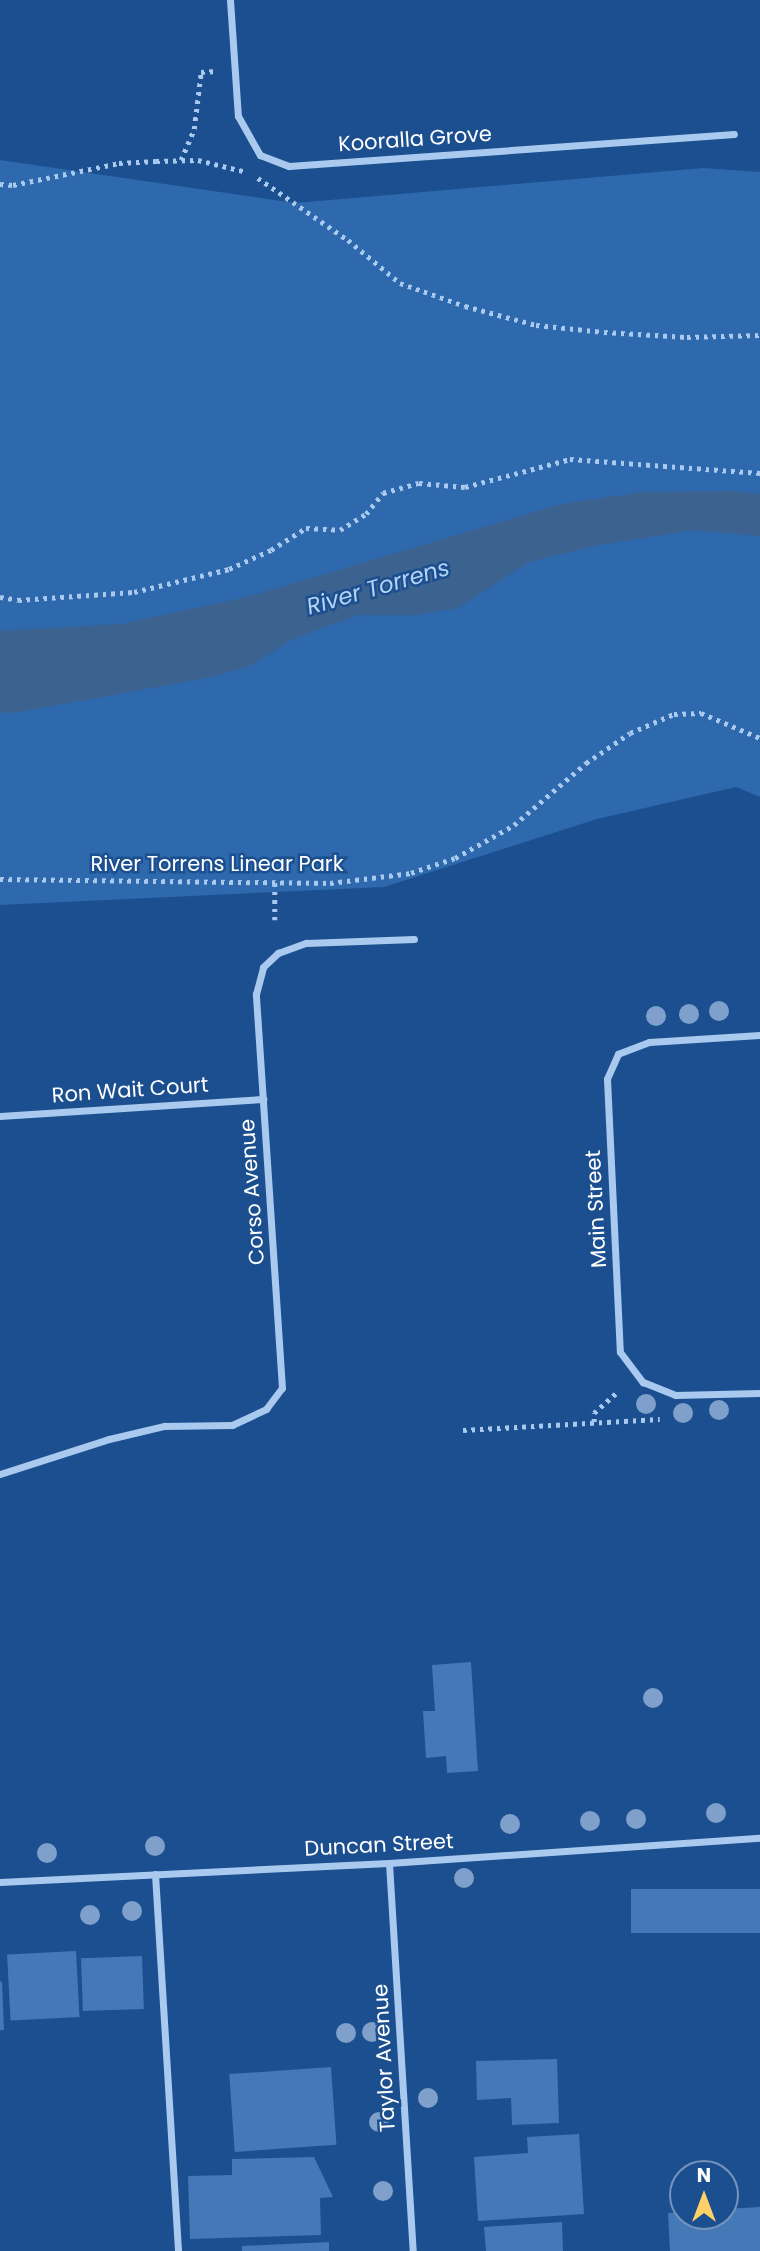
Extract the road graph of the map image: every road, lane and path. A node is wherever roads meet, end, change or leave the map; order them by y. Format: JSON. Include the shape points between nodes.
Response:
{"nodes":[{"id":1,"x":230,"y":0,"type":"edge"},
{"id":2,"x":235,"y":71,"type":"junction"},
{"id":3,"x":734,"y":134,"type":"dead end"},
{"id":4,"x":181,"y":160,"type":"junction"},
{"id":5,"x":0,"y":184,"type":"edge"},
{"id":6,"x":760,"y":335,"type":"edge"},
{"id":7,"x":760,"y":473,"type":"edge"},
{"id":8,"x":0,"y":597,"type":"edge"},
{"id":9,"x":760,"y":738,"type":"edge"},
{"id":10,"x":0,"y":879,"type":"edge"},
{"id":11,"x":275,"y":883,"type":"junction"},
{"id":12,"x":275,"y":920,"type":"dead end"},
{"id":13,"x":414,"y":939,"type":"dead end"},
{"id":14,"x":760,"y":1035,"type":"edge"},
{"id":15,"x":263,"y":1099,"type":"junction"},
{"id":16,"x":0,"y":1116,"type":"edge"},
{"id":17,"x":617,"y":1392,"type":"dead end"},
{"id":18,"x":760,"y":1393,"type":"edge"},
{"id":19,"x":660,"y":1419,"type":"dead end"},
{"id":20,"x":594,"y":1422,"type":"junction"},
{"id":21,"x":463,"y":1430,"type":"dead end"},
{"id":22,"x":0,"y":1474,"type":"edge"},
{"id":23,"x":760,"y":1838,"type":"edge"},
{"id":24,"x":389,"y":1863,"type":"junction"},
{"id":25,"x":155,"y":1874,"type":"junction"},
{"id":26,"x":0,"y":1882,"type":"edge"},
{"id":27,"x":178,"y":2251,"type":"edge"},
{"id":28,"x":413,"y":2251,"type":"edge"}],
"edges":[{"from":1,"to":2,"type":"street","name":"Kooralla Grove"},
{"from":2,"to":3,"type":"street","name":"Kooralla Grove","via":[[238,116],[260,155],[289,166]]},
{"from":2,"to":4,"type":"path","via":[[201,72],[194,129]]},
{"from":4,"to":5,"type":"path","via":[[119,163]]},
{"from":4,"to":6,"type":"path","via":[[221,164],[268,184],[400,282],[465,306],[536,325],[604,332]]},
{"from":7,"to":8,"type":"path","via":[[570,460],[465,487],[419,483],[383,493],[366,514],[340,530],[306,528],[229,569],[134,592],[19,600]]},
{"from":9,"to":11,"type":"path","name":"River Torrens Linear Park","via":[[701,713],[674,714],[630,733],[586,763],[514,825],[455,858],[411,873],[330,883]]},
{"from":10,"to":11,"type":"path","name":"River Torrens Linear Park"},
{"from":11,"to":12,"type":"path"},
{"from":13,"to":15,"type":"street","name":"Corso Avenue","via":[[306,943],[278,953],[263,967],[256,994]]},
{"from":14,"to":18,"type":"street","name":"Main Street","via":[[649,1041],[618,1054],[607,1079],[620,1352],[643,1382],[675,1395]]},
{"from":15,"to":16,"type":"street","name":"Ron Wait Court"},
{"from":15,"to":22,"type":"street","name":"Corso Avenue","via":[[282,1388],[266,1409],[233,1425],[153,1428]]},
{"from":17,"to":20,"type":"path","via":[[594,1413]]},
{"from":19,"to":20,"type":"path"},
{"from":20,"to":21,"type":"path"},
{"from":23,"to":24,"type":"street","name":"Duncan Street"},
{"from":24,"to":25,"type":"street","name":"Duncan Street"},
{"from":24,"to":28,"type":"street","name":"Taylor Avenue"},
{"from":25,"to":26,"type":"street","name":"Duncan Street"},
{"from":25,"to":27,"type":"street"}]}
